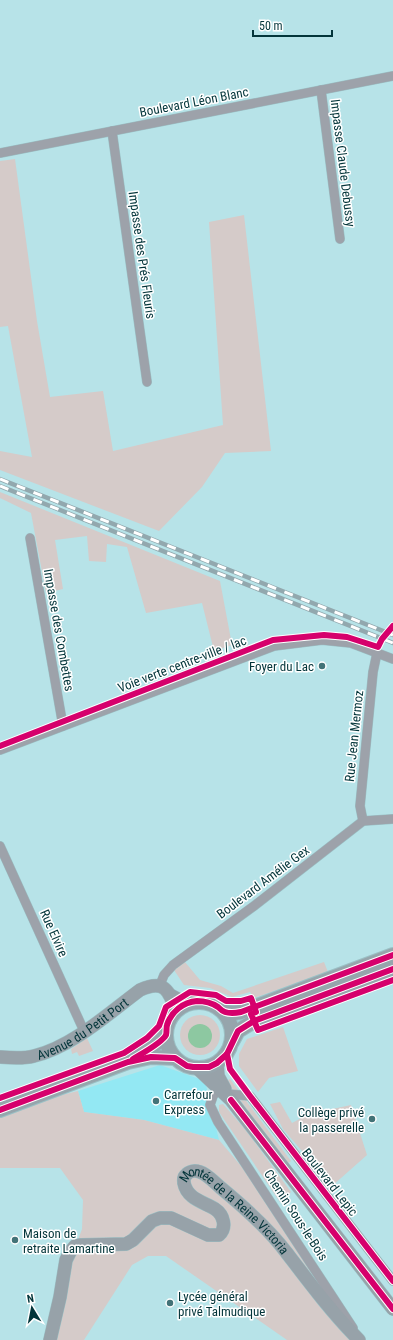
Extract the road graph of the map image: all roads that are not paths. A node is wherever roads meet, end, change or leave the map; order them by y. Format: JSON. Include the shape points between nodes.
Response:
{"nodes":[{"id":1,"x":393,"y":76,"type":"edge"},
{"id":2,"x":321,"y":90,"type":"junction"},
{"id":3,"x":112,"y":131,"type":"junction"},
{"id":4,"x":0,"y":153,"type":"edge"},
{"id":5,"x":340,"y":239,"type":"dead end"},
{"id":6,"x":147,"y":382,"type":"dead end"},
{"id":7,"x":30,"y":538,"type":"dead end"},
{"id":8,"x":377,"y":653,"type":"junction"},
{"id":9,"x":393,"y":659,"type":"edge"},
{"id":10,"x":63,"y":726,"type":"junction"},
{"id":11,"x":0,"y":750,"type":"edge"},
{"id":12,"x":393,"y":819,"type":"edge"},
{"id":13,"x":363,"y":821,"type":"junction"},
{"id":14,"x":0,"y":846,"type":"edge"},
{"id":15,"x":393,"y":955,"type":"edge"},
{"id":16,"x":393,"y":969,"type":"edge"},
{"id":17,"x":160,"y":985,"type":"junction"},
{"id":18,"x":181,"y":1007,"type":"junction"},
{"id":19,"x":224,"y":1012,"type":"junction"},
{"id":20,"x":84,"y":1031,"type":"junction"},
{"id":21,"x":166,"y":1035,"type":"junction"},
{"id":22,"x":232,"y":1042,"type":"junction"},
{"id":23,"x":0,"y":1057,"type":"edge"},
{"id":24,"x":175,"y":1058,"type":"junction"},
{"id":25,"x":128,"y":1062,"type":"junction"},
{"id":26,"x":217,"y":1063,"type":"junction"},
{"id":27,"x":197,"y":1068,"type":"junction"},
{"id":28,"x":222,"y":1090,"type":"junction"},
{"id":29,"x":0,"y":1110,"type":"edge"},
{"id":30,"x":393,"y":1281,"type":"edge"},
{"id":31,"x":393,"y":1309,"type":"edge"},
{"id":32,"x":50,"y":1340,"type":"edge"},
{"id":33,"x":360,"y":1340,"type":"edge"}],
"edges":[{"from":1,"to":2,"type":"street","name":"Boulevard Léon Blanc"},
{"from":2,"to":3,"type":"street","name":"Boulevard Léon Blanc"},
{"from":2,"to":5,"type":"street","name":"Impasse Claude Debussy"},
{"from":3,"to":4,"type":"street","name":"Boulevard Léon Blanc"},
{"from":3,"to":6,"type":"street","name":"Impasse des Prés Fleuris"},
{"from":7,"to":10,"type":"street","name":"Impasse des Combettes"},
{"from":8,"to":9,"type":"street"},
{"from":8,"to":10,"type":"street","via":[[351,643],[322,640],[274,646]]},
{"from":8,"to":13,"type":"street","name":"Rue Jean Mermoz","via":[[360,806]]},
{"from":10,"to":11,"type":"street"},
{"from":12,"to":13,"type":"street"},
{"from":13,"to":17,"type":"street","name":"Boulevard Amélie Gex","via":[[173,965],[164,975]]},
{"from":14,"to":20,"type":"street","name":"Rue Elvire"},
{"from":15,"to":19,"type":"main road","via":[[241,1012]]},
{"from":16,"to":22,"type":"main road","via":[[254,1021],[238,1031]]},
{"from":17,"to":18,"type":"street"},
{"from":17,"to":20,"type":"street","name":"Avenue du Petit Port","via":[[150,985],[140,990]]},
{"from":18,"to":19,"type":"main road","via":[[196,1001],[207,1002]]},
{"from":18,"to":21,"type":"main road","via":[[170,1018]]},
{"from":19,"to":22,"type":"main road","via":[[232,1026]]},
{"from":20,"to":23,"type":"street","name":"Avenue du Petit Port","via":[[54,1050],[32,1057]]},
{"from":21,"to":24,"type":"main road","via":[[170,1051]]},
{"from":21,"to":25,"type":"main road"},
{"from":22,"to":26,"type":"main road","via":[[227,1054]]},
{"from":24,"to":25,"type":"main road","via":[[151,1057]]},
{"from":24,"to":27,"type":"main road","via":[[187,1066]]},
{"from":25,"to":29,"type":"main road"},
{"from":26,"to":27,"type":"main road"},
{"from":26,"to":28,"type":"street"},
{"from":27,"to":28,"type":"street","name":"Boulevard Lepic"},
{"from":28,"to":30,"type":"street","name":"Boulevard Lepic","via":[[250,1096]]},
{"from":28,"to":31,"type":"street","name":"Boulevard Lepic"},
{"from":28,"to":33,"type":"street","name":"Chemin Sous-le-Bois","via":[[213,1096],[210,1105],[218,1122]]},
{"from":32,"to":33,"type":"street","name":"Montée de la Reine Victoria","via":[[66,1260],[75,1246],[126,1244],[152,1221],[160,1218],[171,1218],[208,1235],[219,1235],[223,1231],[221,1215],[192,1196],[184,1186],[186,1174],[195,1171],[203,1173],[224,1190],[264,1228]]}]}
